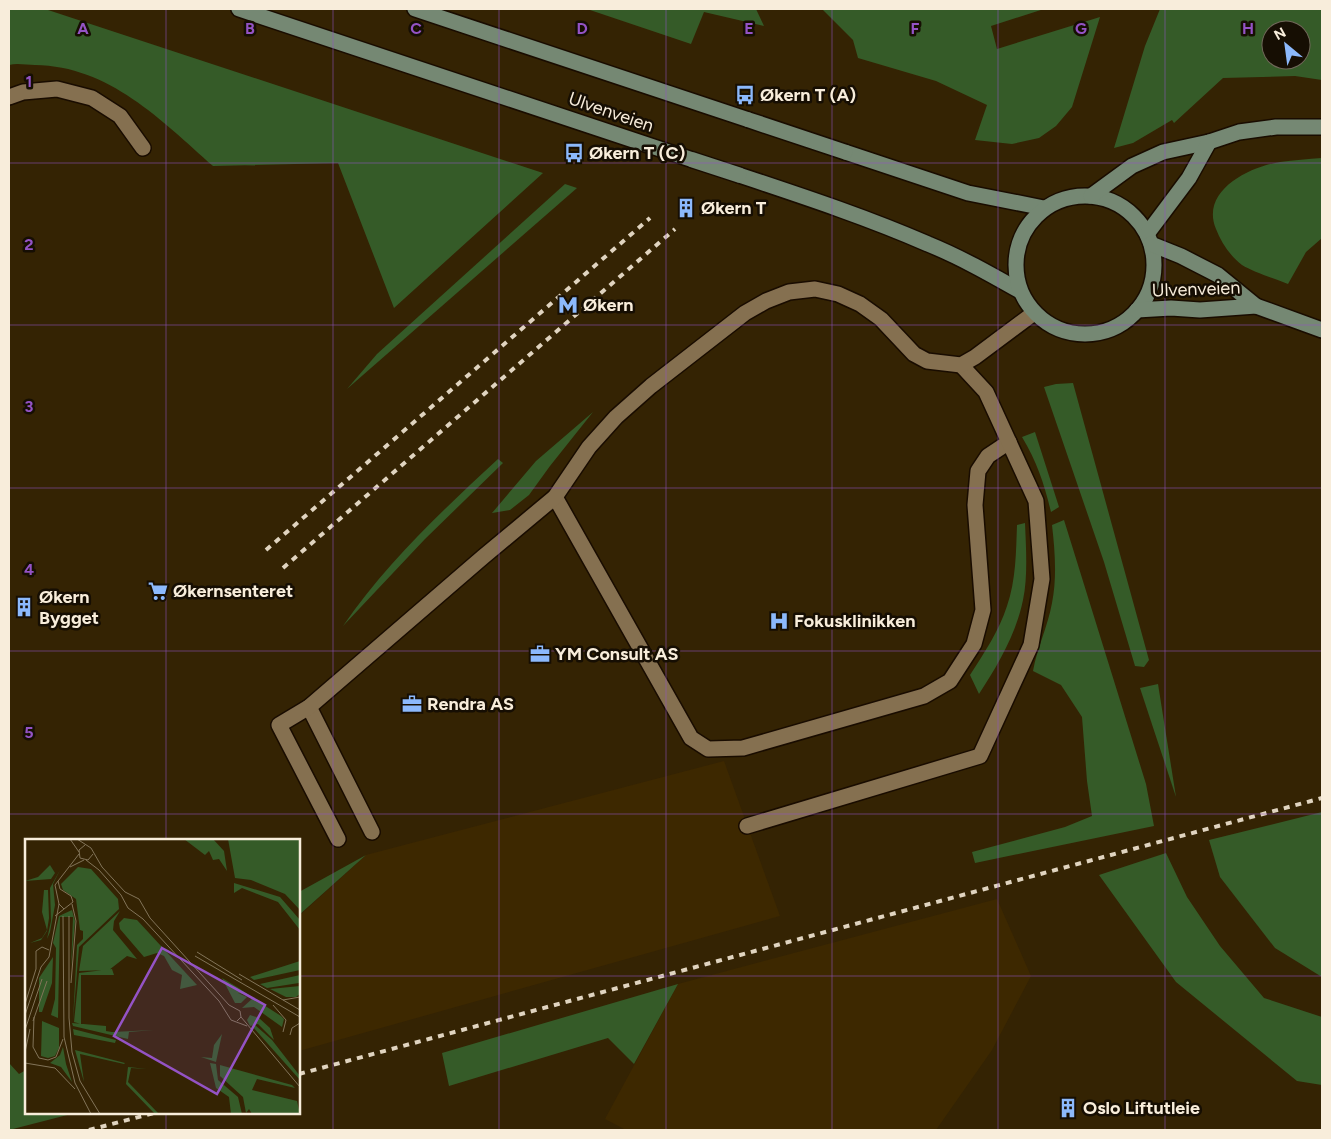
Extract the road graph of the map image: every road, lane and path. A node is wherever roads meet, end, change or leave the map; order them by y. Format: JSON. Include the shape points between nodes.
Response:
{"nodes":[{"id":1,"x":239,"y":9,"type":"edge"},
{"id":2,"x":415,"y":9,"type":"edge"},
{"id":3,"x":9,"y":97,"type":"edge"},
{"id":4,"x":1322,"y":127,"type":"edge"},
{"id":5,"x":1208,"y":142,"type":"junction"},
{"id":6,"x":143,"y":148,"type":"dead end"},
{"id":7,"x":1091,"y":196,"type":"junction"},
{"id":8,"x":1044,"y":208,"type":"junction"},
{"id":9,"x":1149,"y":239,"type":"junction"},
{"id":10,"x":1020,"y":291,"type":"junction"},
{"id":11,"x":1256,"y":306,"type":"junction"},
{"id":12,"x":1137,"y":310,"type":"junction"},
{"id":13,"x":1034,"y":313,"type":"junction"},
{"id":14,"x":1322,"y":330,"type":"edge"},
{"id":15,"x":962,"y":365,"type":"junction"},
{"id":16,"x":1009,"y":442,"type":"junction"},
{"id":17,"x":555,"y":497,"type":"junction"},
{"id":18,"x":309,"y":707,"type":"junction"},
{"id":19,"x":747,"y":826,"type":"dead end"},
{"id":20,"x":372,"y":832,"type":"dead end"},
{"id":21,"x":338,"y":839,"type":"dead end"}],
"edges":[{"from":1,"to":10,"type":"main road","name":"Ulvenveien","bridge":true,"via":[[853,214],[930,244]]},
{"from":2,"to":8,"type":"main road","name":"Ulvenveien","bridge":true,"via":[[968,194]]},
{"from":3,"to":6,"type":"lane","via":[[22,92],[57,89],[92,98],[120,116]]},
{"from":4,"to":5,"type":"main road","via":[[1276,126],[1239,132]]},
{"from":5,"to":7,"type":"main road","via":[[1163,152],[1132,166]]},
{"from":5,"to":9,"type":"main road"},
{"from":7,"to":8,"type":"main road","name":"Ulvenveien","via":[[1058,200]]},
{"from":7,"to":9,"type":"main road","name":"Ulvenveien","via":[[1124,207],[1137,219]]},
{"from":8,"to":10,"type":"main road","name":"Ulvenveien","via":[[1027,226],[1017,248],[1016,273]]},
{"from":9,"to":11,"type":"main road","name":"Ulvenveien","via":[[1218,275]]},
{"from":9,"to":12,"type":"main road","name":"Ulvenveien","via":[[1154,272],[1148,292]]},
{"from":10,"to":13,"type":"main road","name":"Ulvenveien"},
{"from":11,"to":12,"type":"main road","name":"Ulvenveien"},
{"from":11,"to":14,"type":"main road","name":"Ulvenveien"},
{"from":12,"to":13,"type":"main road","name":"Ulvenveien","via":[[1106,332],[1086,334],[1067,332],[1049,325]]},
{"from":13,"to":15,"type":"lane"},
{"from":15,"to":16,"type":"lane","via":[[986,392]]},
{"from":15,"to":17,"type":"lane","via":[[927,361],[914,354],[881,319],[838,294],[815,289],[789,292],[745,313],[651,386],[589,447]]},
{"from":16,"to":17,"type":"lane","via":[[988,456],[978,470],[975,505],[983,610],[974,644],[950,681],[924,696],[743,748],[708,749],[691,738]]},
{"from":16,"to":19,"type":"lane","via":[[1036,501],[1042,579],[1031,645],[980,756]]},
{"from":17,"to":18,"type":"lane"},
{"from":18,"to":20,"type":"lane"},
{"from":18,"to":21,"type":"lane","via":[[279,725]]}]}
